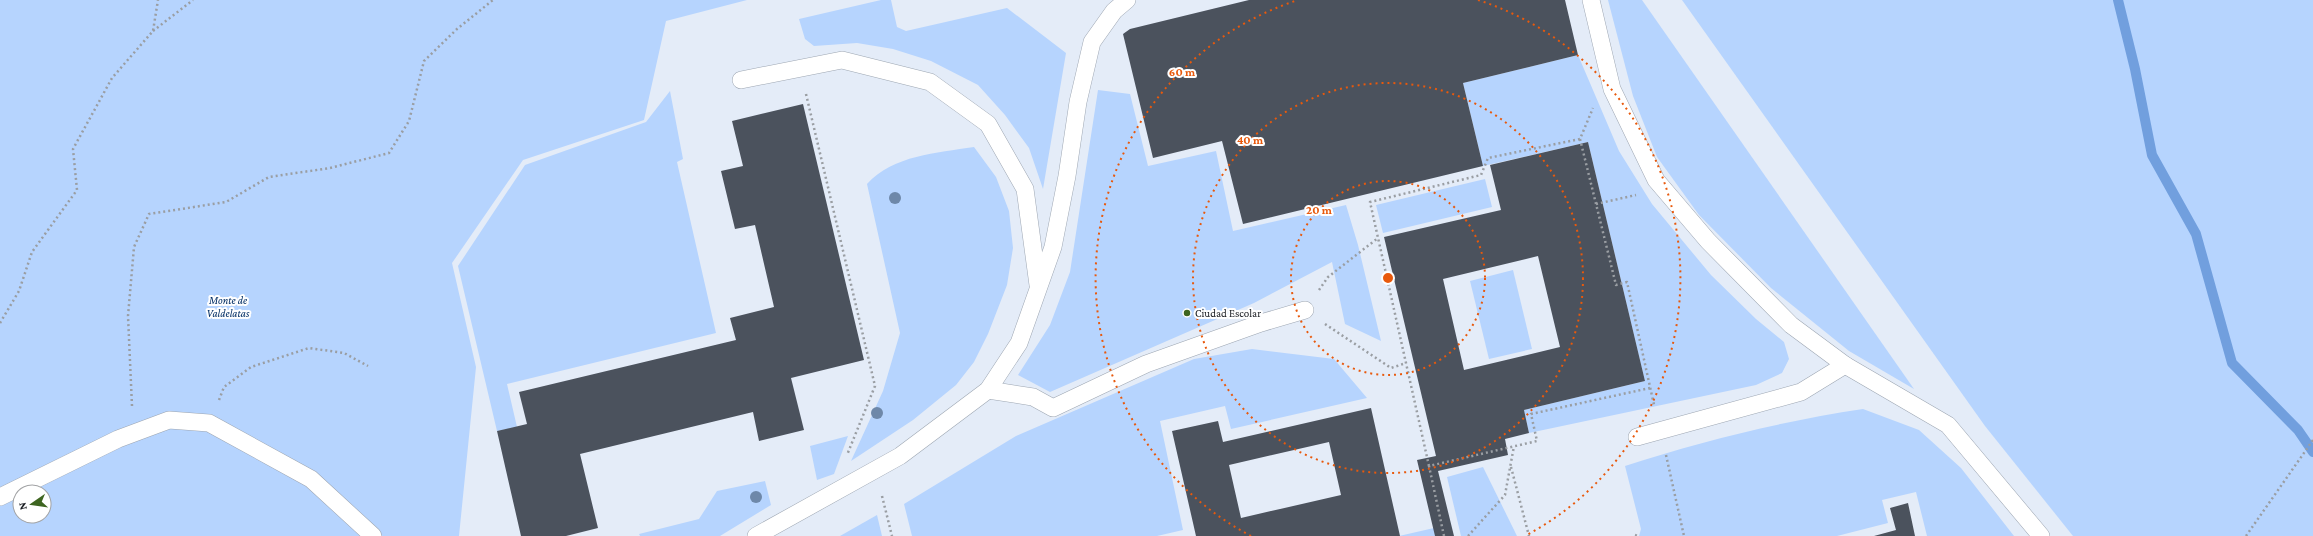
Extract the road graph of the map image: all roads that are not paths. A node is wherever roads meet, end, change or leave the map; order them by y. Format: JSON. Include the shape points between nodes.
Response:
{"nodes":[{"id":1,"x":1127,"y":0,"type":"edge"},
{"id":2,"x":1591,"y":0,"type":"edge"},
{"id":3,"x":741,"y":80,"type":"dead end"},
{"id":4,"x":1038,"y":289,"type":"junction"},
{"id":5,"x":1305,"y":310,"type":"road end"},
{"id":6,"x":1845,"y":365,"type":"junction"},
{"id":7,"x":988,"y":390,"type":"junction"},
{"id":8,"x":1637,"y":437,"type":"dead end"},
{"id":9,"x":0,"y":498,"type":"edge"},
{"id":10,"x":373,"y":536,"type":"edge"},
{"id":11,"x":756,"y":536,"type":"edge"},
{"id":12,"x":2041,"y":536,"type":"edge"}],
"edges":[{"from":1,"to":4,"type":"lane","via":[[1114,11],[1092,42],[1078,102],[1053,247]]},
{"from":2,"to":6,"type":"lane","via":[[1612,89],[1656,180],[1708,241],[1791,325]]},
{"from":3,"to":4,"type":"lane","via":[[842,60],[930,82],[988,124],[1025,189]]},
{"from":4,"to":7,"type":"lane","via":[[1019,343]]},
{"from":5,"to":7,"type":"lane","via":[[1146,364],[1053,408],[1033,397]]},
{"from":6,"to":8,"type":"lane","via":[[1801,392]]},
{"from":6,"to":12,"type":"lane","via":[[1948,425]]},
{"from":7,"to":11,"type":"lane","via":[[900,456]]},
{"from":9,"to":10,"type":"lane","via":[[133,432],[169,420],[209,423],[311,479]]}]}
